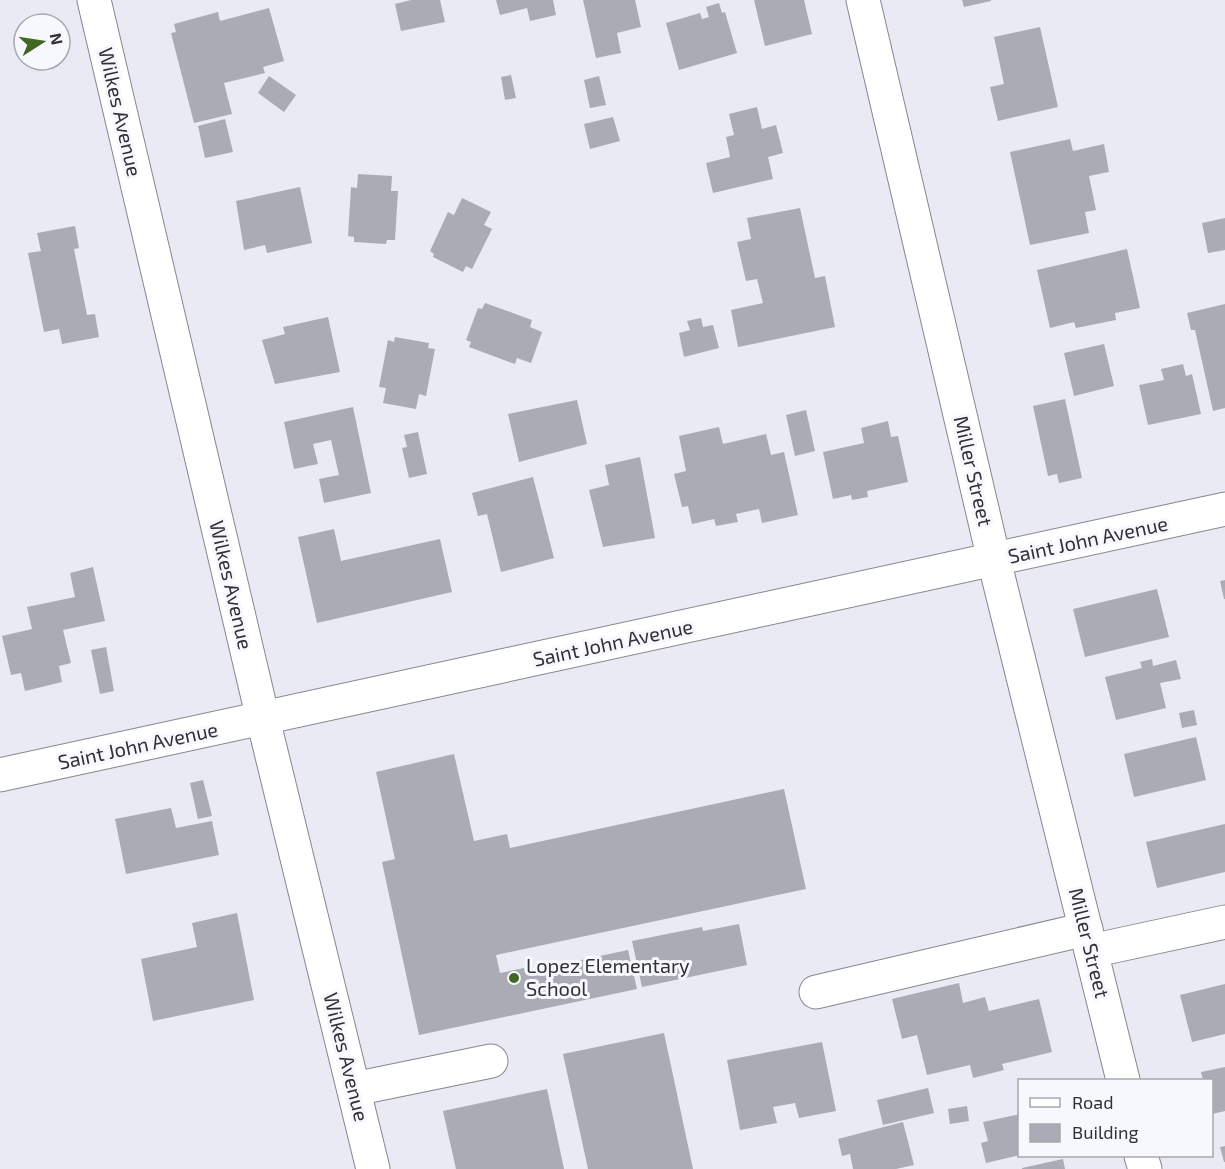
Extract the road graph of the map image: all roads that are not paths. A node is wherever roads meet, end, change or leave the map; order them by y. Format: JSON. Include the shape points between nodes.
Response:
{"nodes":[{"id":1,"x":94,"y":0,"type":"edge"},
{"id":2,"x":862,"y":0,"type":"edge"},
{"id":3,"x":1225,"y":509,"type":"edge"},
{"id":4,"x":994,"y":560,"type":"junction"},
{"id":5,"x":263,"y":719,"type":"junction"},
{"id":6,"x":0,"y":775,"type":"edge"},
{"id":7,"x":1225,"y":922,"type":"edge"},
{"id":8,"x":1088,"y":940,"type":"junction"},
{"id":9,"x":816,"y":992,"type":"dead end"},
{"id":10,"x":491,"y":1061,"type":"dead end"},
{"id":11,"x":1123,"y":1079,"type":"edge"},
{"id":12,"x":354,"y":1089,"type":"junction"},
{"id":13,"x":374,"y":1169,"type":"edge"}],
"edges":[{"from":1,"to":5,"type":"street","name":"Wilkes Avenue"},
{"from":2,"to":4,"type":"street","name":"Miller Street"},
{"from":3,"to":4,"type":"street","name":"Saint John Avenue"},
{"from":4,"to":5,"type":"street","name":"Saint John Avenue"},
{"from":4,"to":8,"type":"street","name":"Miller Street"},
{"from":5,"to":6,"type":"street","name":"Saint John Avenue"},
{"from":5,"to":12,"type":"street","name":"Wilkes Avenue"},
{"from":7,"to":8,"type":"street"},
{"from":8,"to":9,"type":"street"},
{"from":8,"to":11,"type":"street","name":"Miller Street"},
{"from":10,"to":12,"type":"street"},
{"from":12,"to":13,"type":"street","name":"Wilkes Avenue"}]}
